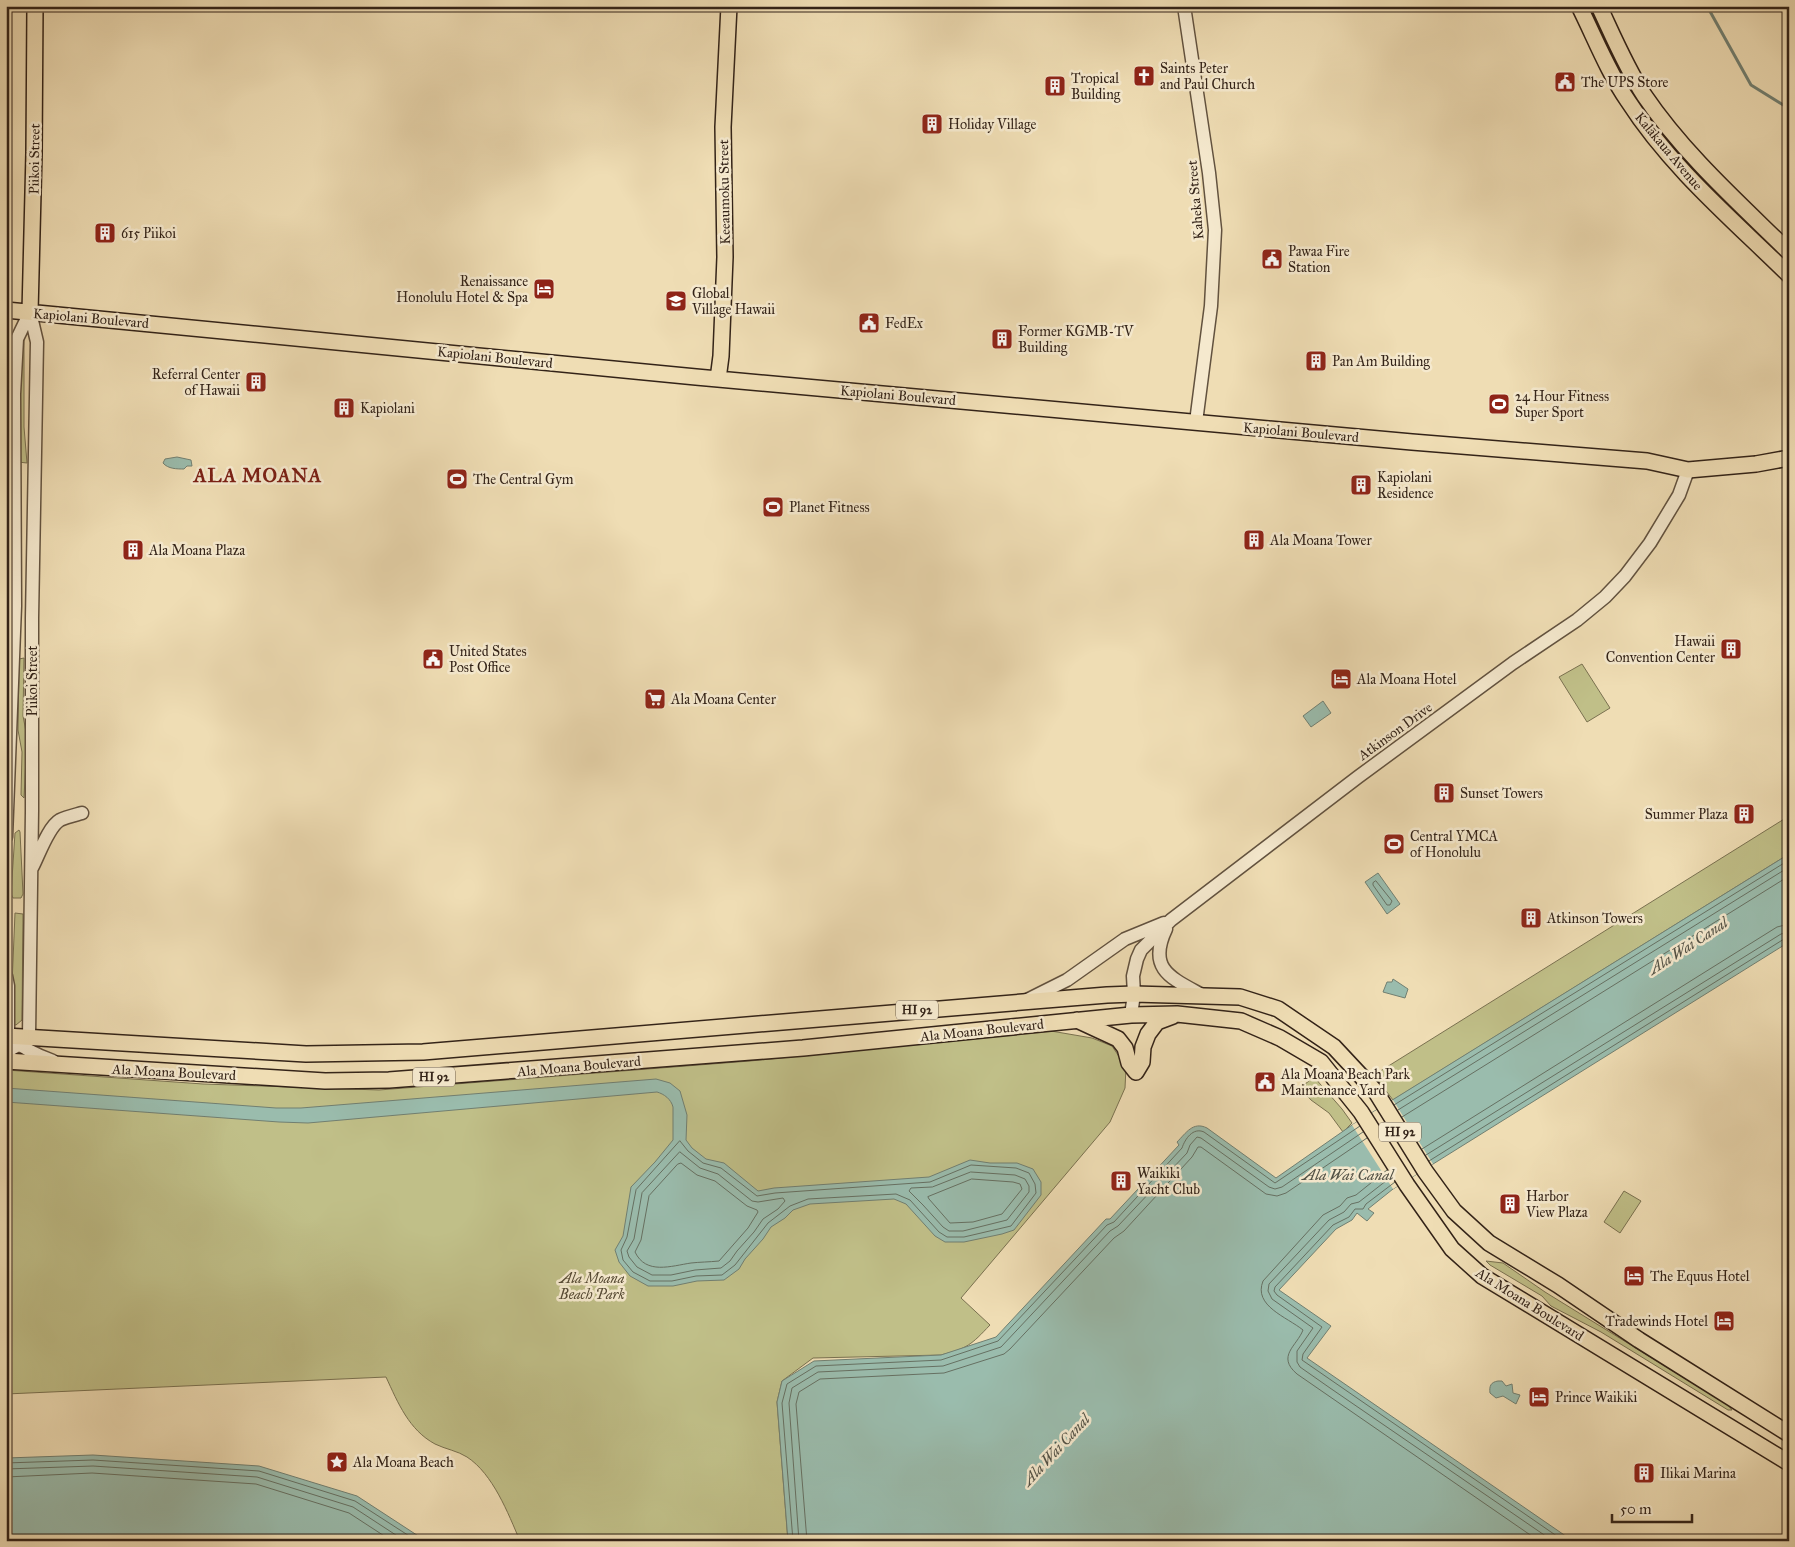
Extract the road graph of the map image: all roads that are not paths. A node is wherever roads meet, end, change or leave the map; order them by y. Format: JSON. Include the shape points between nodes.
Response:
{"nodes":[{"id":1,"x":35,"y":6,"type":"edge"},
{"id":2,"x":729,"y":6,"type":"edge"},
{"id":3,"x":1184,"y":6,"type":"edge"},
{"id":4,"x":1579,"y":6,"type":"edge"},
{"id":5,"x":1599,"y":6,"type":"edge"},
{"id":6,"x":1789,"y":252,"type":"edge"},
{"id":7,"x":1789,"y":275,"type":"edge"},
{"id":8,"x":6,"y":310,"type":"edge"},
{"id":9,"x":30,"y":312,"type":"junction"},
{"id":10,"x":718,"y":379,"type":"junction"},
{"id":11,"x":1196,"y":422,"type":"junction"},
{"id":12,"x":1789,"y":458,"type":"edge"},
{"id":13,"x":1688,"y":470,"type":"junction"},
{"id":14,"x":10,"y":607,"type":"edge"},
{"id":15,"x":32,"y":618,"type":"junction"},
{"id":16,"x":10,"y":621,"type":"edge"},
{"id":17,"x":82,"y":813,"type":"dead end"},
{"id":18,"x":6,"y":837,"type":"edge"},
{"id":19,"x":31,"y":870,"type":"junction"},
{"id":20,"x":1171,"y":920,"type":"junction"},
{"id":21,"x":6,"y":976,"type":"edge"},
{"id":22,"x":1134,"y":994,"type":"junction"},
{"id":23,"x":1203,"y":996,"type":"junction"},
{"id":24,"x":1027,"y":1000,"type":"junction"},
{"id":25,"x":1177,"y":1014,"type":"junction"},
{"id":26,"x":1130,"y":1015,"type":"junction"},
{"id":27,"x":1077,"y":1020,"type":"junction"},
{"id":28,"x":15,"y":1038,"type":"edge"},
{"id":29,"x":6,"y":1052,"type":"edge"},
{"id":30,"x":6,"y":1061,"type":"edge"},
{"id":31,"x":66,"y":1065,"type":"junction"},
{"id":32,"x":1789,"y":1434,"type":"edge"},
{"id":33,"x":1789,"y":1463,"type":"edge"}],
"edges":[{"from":1,"to":9,"type":"main road","name":"Piikoi Street"},
{"from":2,"to":10,"type":"main road","name":"Keeaumoku Street","via":[[723,127],[725,257]]},
{"from":3,"to":11,"type":"street","name":"Kaheka Street","via":[[1215,230],[1211,306]]},
{"from":4,"to":7,"type":"main road","name":"Kalākaua Avenue","via":[[1617,84],[1660,145],[1701,190]]},
{"from":5,"to":6,"type":"main road","name":"Kalākaua Avenue","via":[[1644,94],[1666,124],[1688,151]]},
{"from":8,"to":9,"type":"main road","name":"Kapiolani Boulevard"},
{"from":9,"to":10,"type":"main road","name":"Kapiolani Boulevard"},
{"from":9,"to":14,"type":"street","name":"Piikoi Street","via":[[16,348]]},
{"from":9,"to":15,"type":"street","name":"Piikoi Street","via":[[37,342]]},
{"from":10,"to":11,"type":"main road","name":"Kapiolani Boulevard"},
{"from":11,"to":13,"type":"main road","name":"Kapiolani Boulevard","via":[[1647,461]]},
{"from":12,"to":13,"type":"main road","name":"Kapiolani Boulevard"},
{"from":13,"to":20,"type":"street","name":"Atkinson Drive","via":[[1679,494],[1650,543],[1605,597],[1358,777]]},
{"from":14,"to":15,"type":"street"},
{"from":14,"to":16,"type":"street","name":"Piikoi Street"},
{"from":15,"to":16,"type":"street"},
{"from":15,"to":19,"type":"street","name":"Piikoi Street"},
{"from":16,"to":18,"type":"street","name":"Piikoi Street","via":[[11,732]]},
{"from":17,"to":19,"type":"street","via":[[58,820],[48,832]]},
{"from":19,"to":28,"type":"street","name":"Piikoi Street"},
{"from":20,"to":22,"type":"street","name":"Atkinson Drive","via":[[1141,950],[1133,976]]},
{"from":20,"to":23,"type":"street","via":[[1160,942],[1159,959],[1165,972]]},
{"from":20,"to":24,"type":"street","via":[[1125,939],[1067,980]]},
{"from":21,"to":28,"type":"street"},
{"from":22,"to":23,"type":"main road","name":"Ala Moana Boulevard","number":"HI 92"},
{"from":22,"to":24,"type":"main road","name":"Ala Moana Boulevard","number":"HI 92"},
{"from":22,"to":26,"type":"street","name":"Atkinson Drive"},
{"from":23,"to":32,"type":"main road","name":"Ala Moana Boulevard","number":"HI 92","via":[[1240,997],[1278,1009],[1334,1047],[1376,1092],[1425,1172],[1454,1211],[1489,1243]]},
{"from":24,"to":28,"type":"main road","name":"Ala Moana Boulevard","number":"HI 92","via":[[423,1052],[306,1054]]},
{"from":25,"to":26,"type":"main road","name":"Ala Moana Boulevard","number":"HI 92"},
{"from":25,"to":27,"type":"main road","via":[[1157,1022],[1148,1034],[1142,1062],[1136,1072],[1118,1039]]},
{"from":25,"to":33,"type":"main road","name":"Ala Moana Boulevard","number":"HI 92","via":[[1241,1021],[1280,1038],[1321,1062],[1362,1112],[1452,1249],[1482,1276]]},
{"from":26,"to":27,"type":"main road","name":"Ala Moana Boulevard","number":"HI 92"},
{"from":27,"to":31,"type":"main road","name":"Ala Moana Boulevard","number":"HI 92","via":[[802,1048],[389,1080],[325,1081]]},
{"from":28,"to":29,"type":"street"},
{"from":28,"to":31,"type":"street","via":[[33,1054]]},
{"from":30,"to":31,"type":"main road","name":"Ala Moana Boulevard","number":"HI 92"}]}
